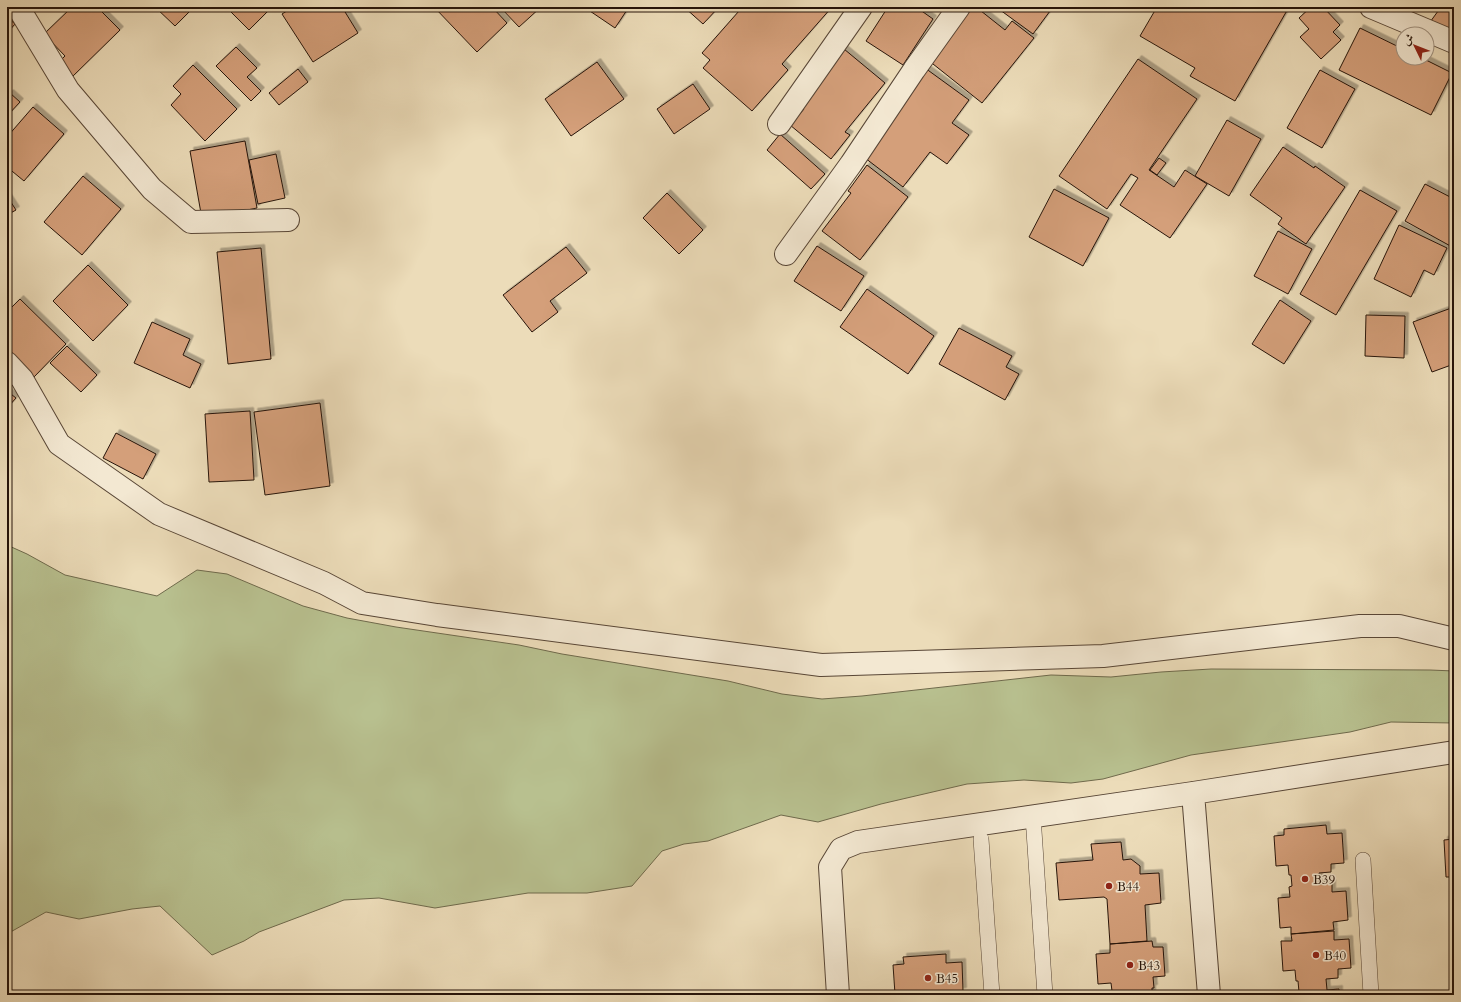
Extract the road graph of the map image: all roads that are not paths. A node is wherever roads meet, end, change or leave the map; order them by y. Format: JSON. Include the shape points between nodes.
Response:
{"nodes":[{"id":1,"x":18,"y":7,"type":"edge"},
{"id":2,"x":861,"y":7,"type":"edge"},
{"id":3,"x":959,"y":7,"type":"edge"},
{"id":4,"x":1371,"y":7,"type":"edge"},
{"id":5,"x":1454,"y":42,"type":"edge"},
{"id":6,"x":779,"y":124,"type":"dead end"},
{"id":7,"x":288,"y":220,"type":"dead end"},
{"id":8,"x":786,"y":254,"type":"dead end"},
{"id":9,"x":7,"y":363,"type":"edge"},
{"id":10,"x":1454,"y":639,"type":"edge"},
{"id":11,"x":1454,"y":752,"type":"edge"},
{"id":12,"x":1193,"y":793,"type":"junction"},
{"id":13,"x":1033,"y":816,"type":"junction"},
{"id":14,"x":981,"y":839,"type":"dead end"},
{"id":15,"x":1363,"y":860,"type":"dead end"},
{"id":16,"x":838,"y":995,"type":"edge"},
{"id":17,"x":992,"y":995,"type":"edge"},
{"id":18,"x":1045,"y":995,"type":"edge"},
{"id":19,"x":1209,"y":995,"type":"edge"},
{"id":20,"x":1371,"y":995,"type":"edge"}],
"edges":[{"from":1,"to":7,"type":"street","via":[[68,90],[152,189],[191,222]]},
{"from":2,"to":6,"type":"street"},
{"from":3,"to":8,"type":"street"},
{"from":4,"to":5,"type":"street"},
{"from":9,"to":10,"type":"street","via":[[22,379],[59,444],[159,514],[324,584],[362,603],[436,616],[821,665],[1103,656],[1360,626],[1399,626]]},
{"from":11,"to":12,"type":"street"},
{"from":12,"to":13,"type":"street"},
{"from":12,"to":19,"type":"street"},
{"from":13,"to":16,"type":"street","via":[[858,842],[841,849],[830,867]]},
{"from":13,"to":18,"type":"lane"},
{"from":14,"to":17,"type":"lane"},
{"from":15,"to":20,"type":"lane"}]}
